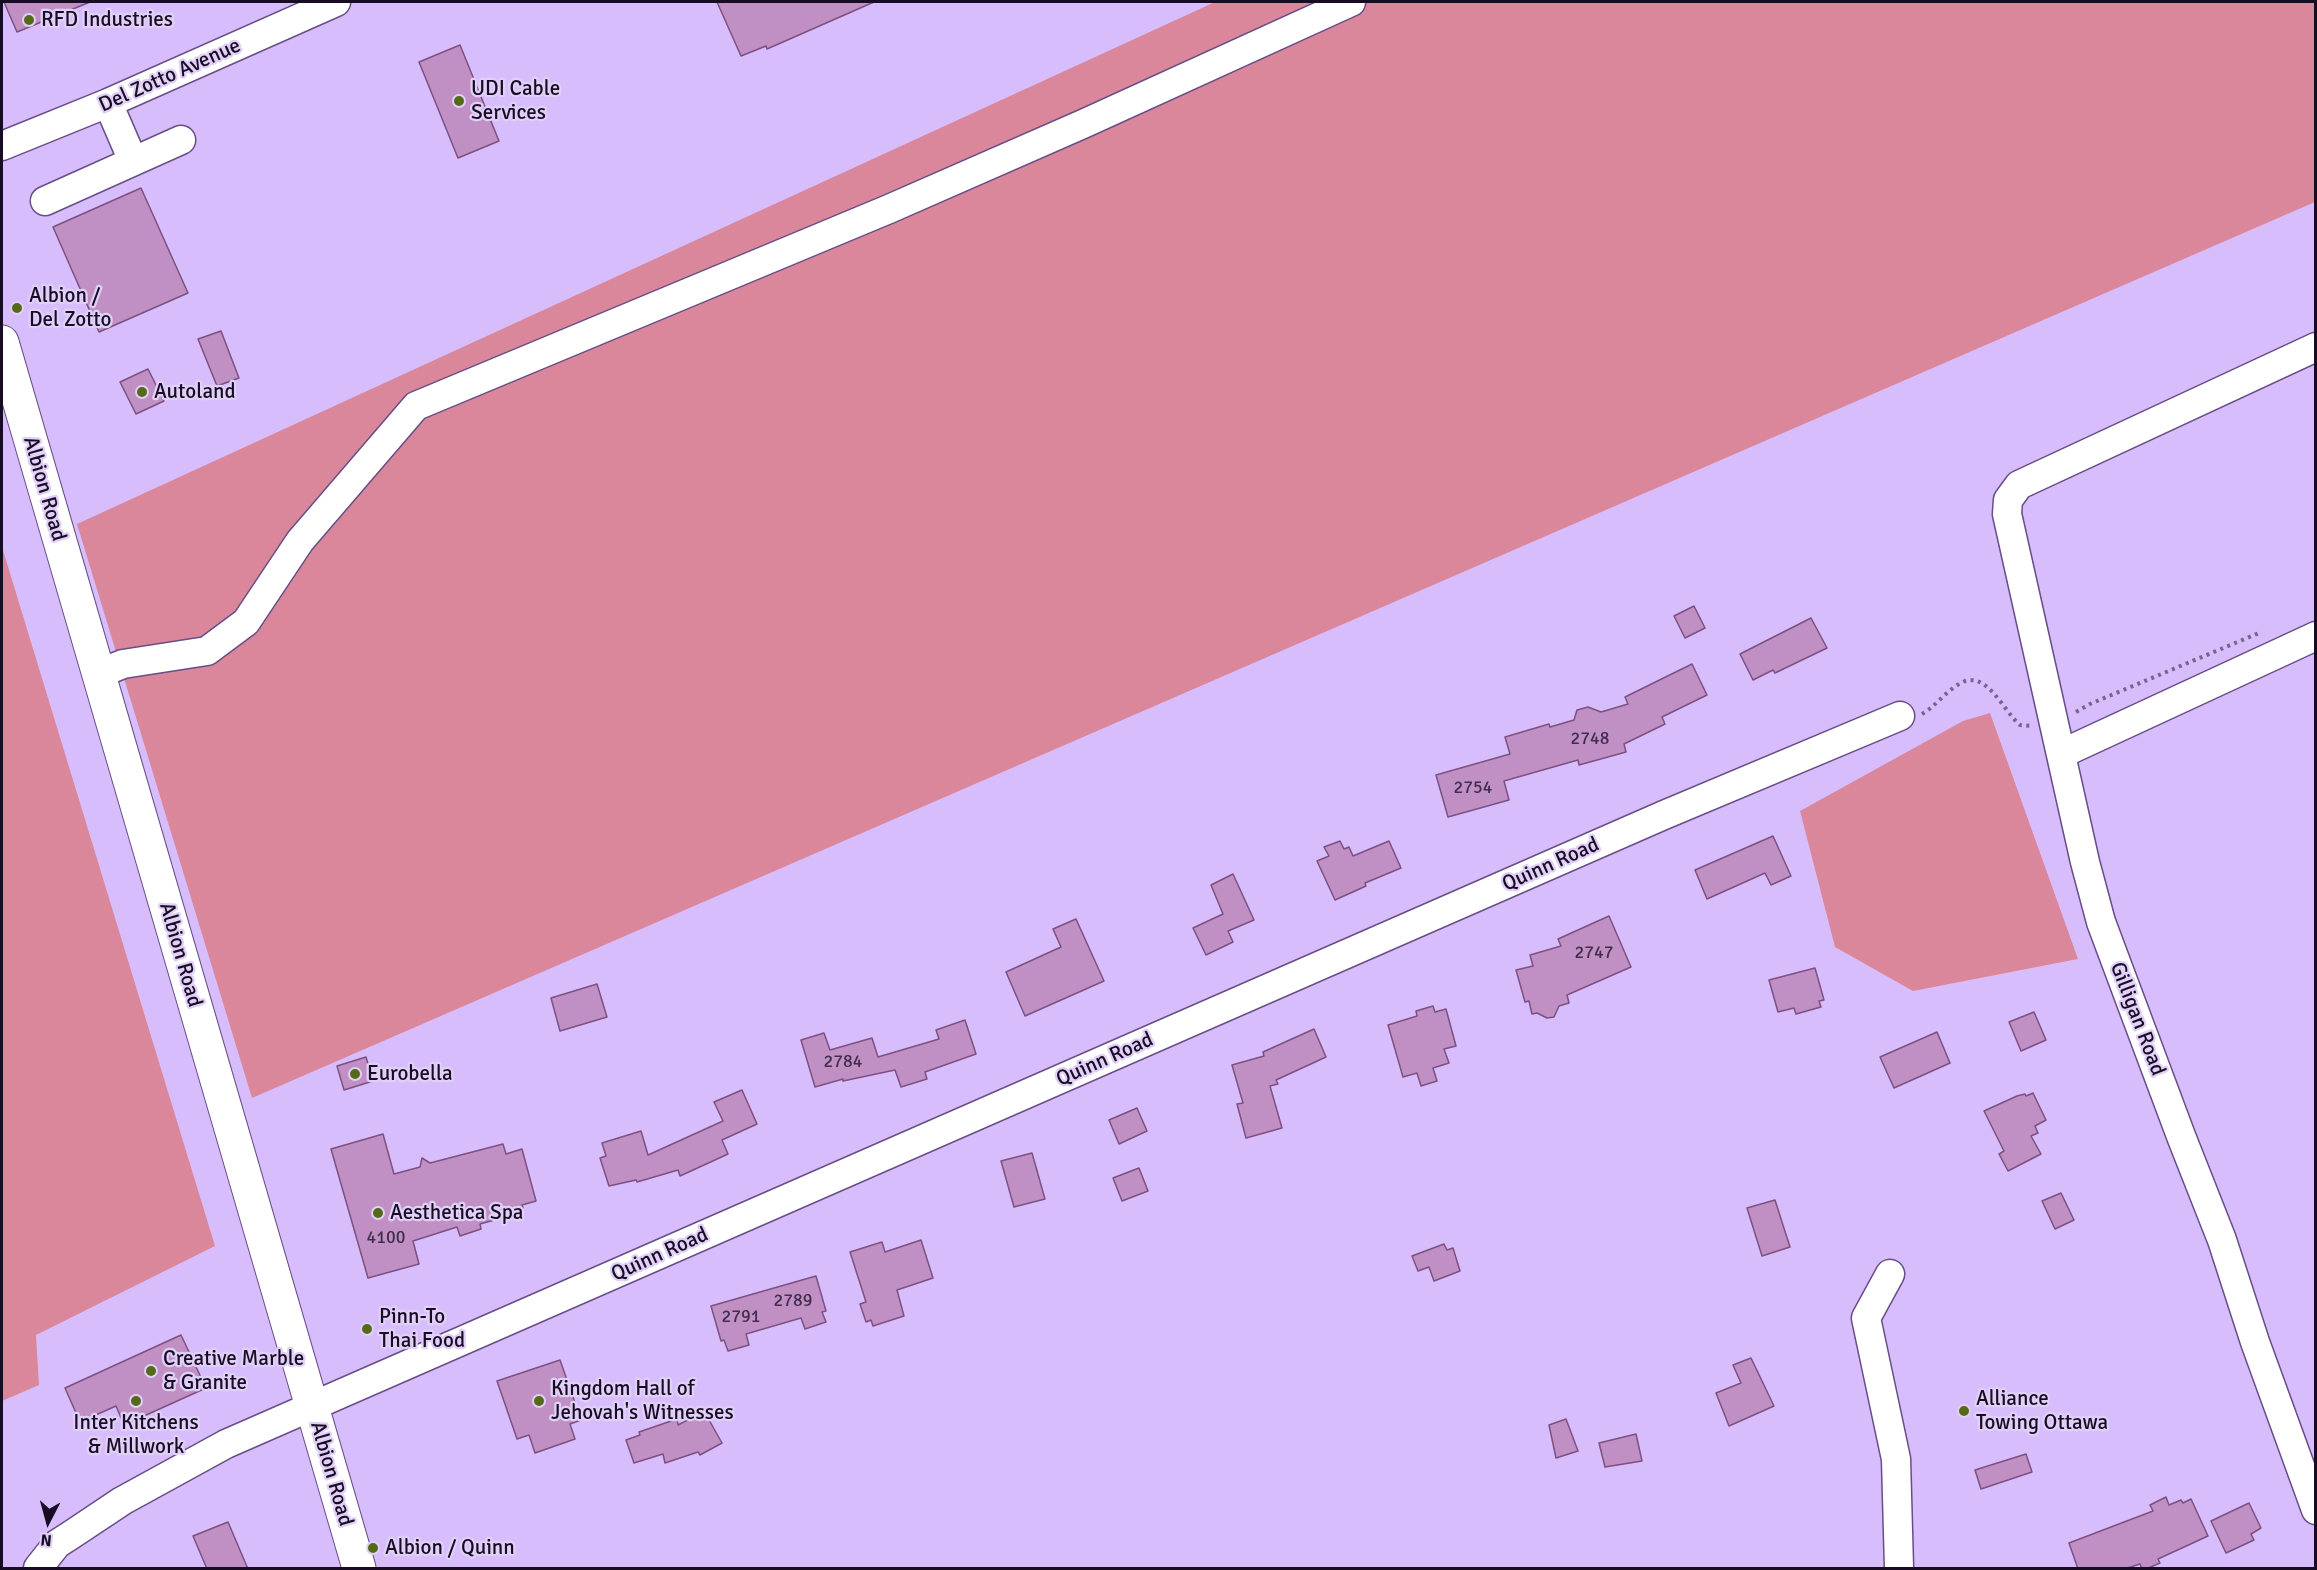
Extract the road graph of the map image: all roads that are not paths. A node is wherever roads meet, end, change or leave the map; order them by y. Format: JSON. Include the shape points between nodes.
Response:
{"nodes":[{"id":1,"x":336,"y":2,"type":"edge"},
{"id":2,"x":1351,"y":2,"type":"edge"},
{"id":3,"x":108,"y":103,"type":"junction"},
{"id":4,"x":181,"y":140,"type":"dead end"},
{"id":5,"x":2,"y":146,"type":"edge"},
{"id":6,"x":133,"y":161,"type":"junction"},
{"id":7,"x":45,"y":201,"type":"dead end"},
{"id":8,"x":2,"y":342,"type":"edge"},
{"id":9,"x":2316,"y":347,"type":"edge"},
{"id":10,"x":2316,"y":636,"type":"edge"},
{"id":11,"x":98,"y":674,"type":"junction"},
{"id":12,"x":1900,"y":716,"type":"road end"},
{"id":13,"x":2061,"y":754,"type":"junction"},
{"id":14,"x":1890,"y":1274,"type":"dead end"},
{"id":15,"x":312,"y":1407,"type":"junction"},
{"id":16,"x":2316,"y":1510,"type":"edge"},
{"id":17,"x":38,"y":1569,"type":"edge"},
{"id":18,"x":359,"y":1569,"type":"edge"},
{"id":19,"x":1899,"y":1569,"type":"edge"}],
"edges":[{"from":1,"to":3,"type":"street","name":"Del Zotto Avenue"},
{"from":2,"to":11,"type":"street","via":[[889,209],[416,406],[300,541],[246,622],[207,651],[123,664]]},
{"from":3,"to":5,"type":"street","name":"Del Zotto Avenue"},
{"from":3,"to":6,"type":"street"},
{"from":4,"to":6,"type":"street"},
{"from":6,"to":7,"type":"street"},
{"from":8,"to":11,"type":"main road","name":"Albion Road"},
{"from":9,"to":13,"type":"street","name":"Gilligan Road","via":[[2019,485],[2008,500],[2010,534]]},
{"from":10,"to":13,"type":"street"},
{"from":11,"to":15,"type":"main road","name":"Albion Road"},
{"from":12,"to":15,"type":"street","name":"Quinn Road","via":[[1653,820]]},
{"from":13,"to":16,"type":"street","name":"Gilligan Road","via":[[2101,922],[2223,1239],[2255,1342]]},
{"from":14,"to":19,"type":"street","via":[[1866,1318],[1896,1459]]},
{"from":15,"to":17,"type":"street","name":"Quinn Road","via":[[226,1444],[122,1501],[57,1544]]},
{"from":15,"to":18,"type":"main road","name":"Albion Road"}]}
